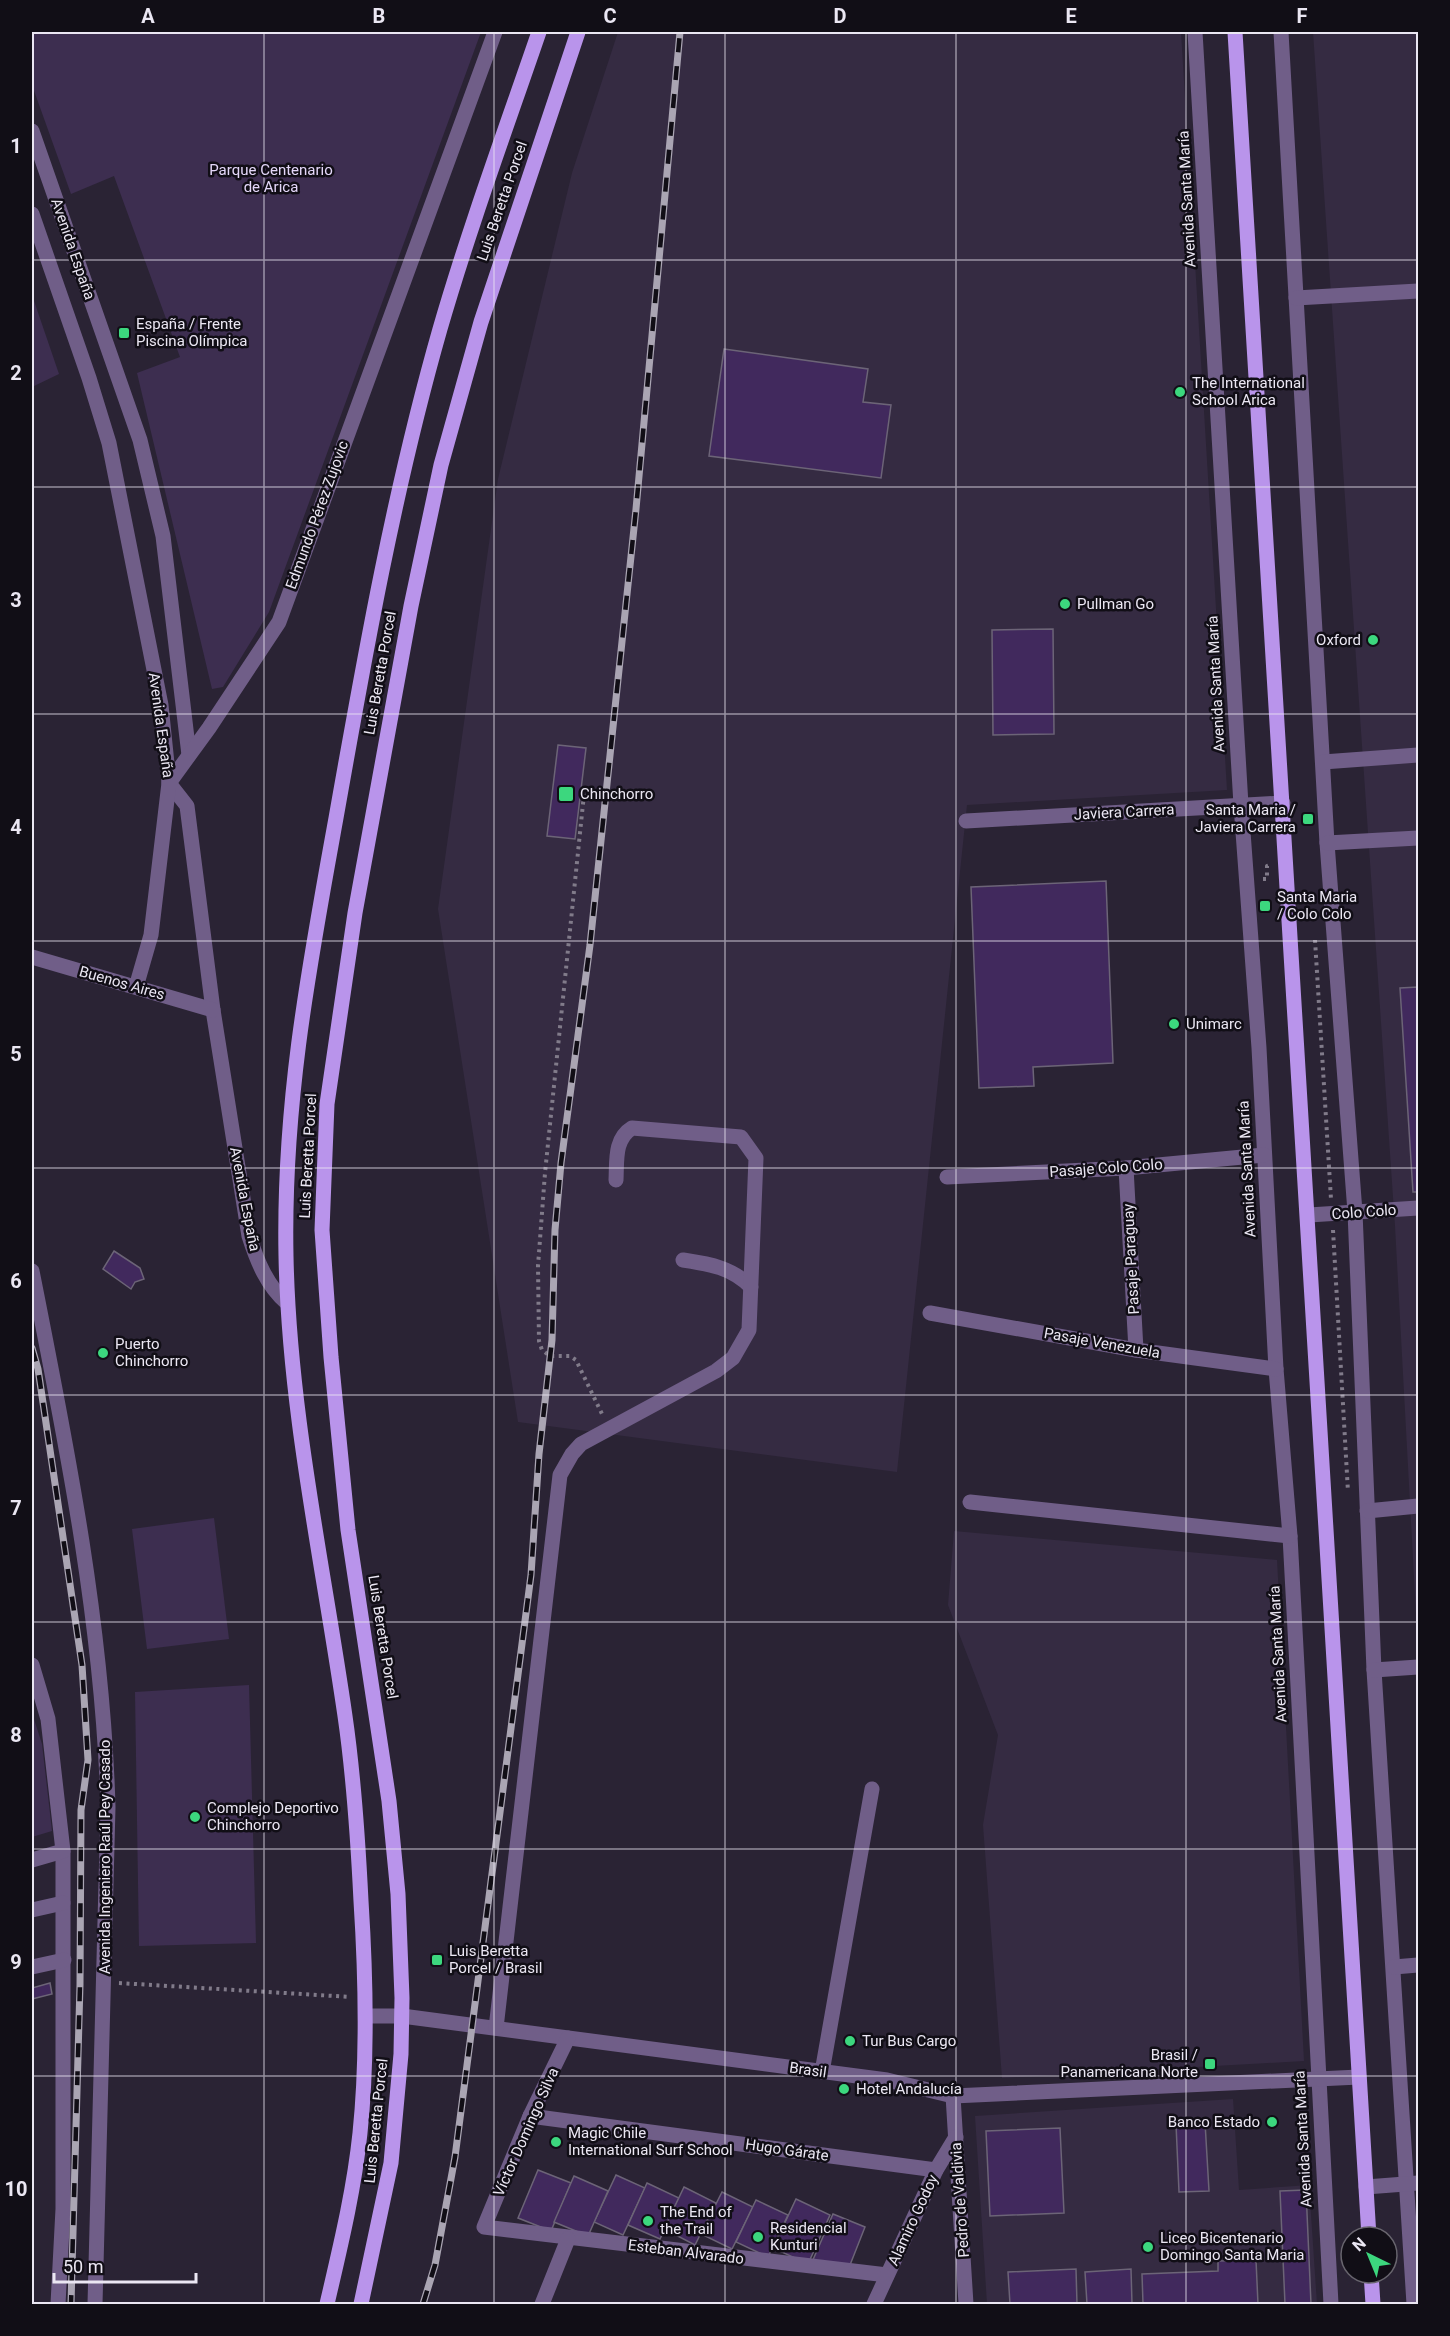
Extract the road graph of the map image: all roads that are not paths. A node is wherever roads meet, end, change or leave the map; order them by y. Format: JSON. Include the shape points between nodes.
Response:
{"nodes":[{"id":1,"x":495,"y":32,"type":"edge"},
{"id":2,"x":539,"y":32,"type":"edge"},
{"id":3,"x":578,"y":32,"type":"edge"},
{"id":4,"x":1195,"y":32,"type":"edge"},
{"id":5,"x":1235,"y":32,"type":"edge"},
{"id":6,"x":1281,"y":32,"type":"edge"},
{"id":7,"x":32,"y":131,"type":"edge"},
{"id":8,"x":32,"y":214,"type":"edge"},
{"id":9,"x":1419,"y":291,"type":"edge"},
{"id":10,"x":1296,"y":298,"type":"junction"},
{"id":11,"x":183,"y":707,"type":"junction"},
{"id":12,"x":209,"y":728,"type":"junction"},
{"id":13,"x":189,"y":754,"type":"junction"},
{"id":14,"x":1419,"y":755,"type":"edge"},
{"id":15,"x":1323,"y":762,"type":"junction"},
{"id":16,"x":169,"y":783,"type":"junction"},
{"id":17,"x":1283,"y":803,"type":"junction"},
{"id":18,"x":1241,"y":805,"type":"junction"},
{"id":19,"x":966,"y":821,"type":"dead end"},
{"id":20,"x":1419,"y":838,"type":"edge"},
{"id":21,"x":1327,"y":843,"type":"junction"},
{"id":22,"x":32,"y":957,"type":"edge"},
{"id":23,"x":136,"y":987,"type":"junction"},
{"id":24,"x":213,"y":1010,"type":"junction"},
{"id":25,"x":1264,"y":1155,"type":"junction"},
{"id":26,"x":1126,"y":1168,"type":"junction"},
{"id":27,"x":947,"y":1177,"type":"dead end"},
{"id":28,"x":616,"y":1180,"type":"dead end"},
{"id":29,"x":1419,"y":1208,"type":"edge"},
{"id":30,"x":1355,"y":1212,"type":"junction"},
{"id":31,"x":1309,"y":1215,"type":"junction"},
{"id":32,"x":682,"y":1260,"type":"dead end"},
{"id":33,"x":32,"y":1271,"type":"edge"},
{"id":34,"x":751,"y":1287,"type":"junction"},
{"id":35,"x":287,"y":1303,"type":"junction"},
{"id":36,"x":930,"y":1312,"type":"dead end"},
{"id":37,"x":1136,"y":1350,"type":"junction"},
{"id":38,"x":1276,"y":1369,"type":"junction"},
{"id":39,"x":970,"y":1502,"type":"dead end"},
{"id":40,"x":1419,"y":1506,"type":"edge"},
{"id":41,"x":1367,"y":1511,"type":"junction"},
{"id":42,"x":1290,"y":1536,"type":"junction"},
{"id":43,"x":32,"y":1665,"type":"edge"},
{"id":44,"x":1419,"y":1667,"type":"edge"},
{"id":45,"x":1374,"y":1670,"type":"junction"},
{"id":46,"x":872,"y":1789,"type":"dead end"},
{"id":47,"x":63,"y":1851,"type":"junction"},
{"id":48,"x":32,"y":1860,"type":"edge"},
{"id":49,"x":63,"y":1903,"type":"junction"},
{"id":50,"x":32,"y":1910,"type":"edge"},
{"id":51,"x":64,"y":1960,"type":"junction"},
{"id":52,"x":1419,"y":1965,"type":"edge"},
{"id":53,"x":32,"y":1967,"type":"edge"},
{"id":54,"x":1394,"y":1967,"type":"junction"},
{"id":55,"x":366,"y":2016,"type":"junction"},
{"id":56,"x":402,"y":2016,"type":"junction"},
{"id":57,"x":496,"y":2028,"type":"junction"},
{"id":58,"x":568,"y":2038,"type":"junction"},
{"id":59,"x":822,"y":2072,"type":"junction"},
{"id":60,"x":1359,"y":2077,"type":"junction"},
{"id":61,"x":1318,"y":2079,"type":"junction"},
{"id":62,"x":953,"y":2096,"type":"junction"},
{"id":63,"x":530,"y":2116,"type":"junction"},
{"id":64,"x":1403,"y":2116,"type":"junction"},
{"id":65,"x":1419,"y":2117,"type":"edge"},
{"id":66,"x":956,"y":2137,"type":"junction"},
{"id":67,"x":936,"y":2170,"type":"junction"},
{"id":68,"x":1413,"y":2184,"type":"edge"},
{"id":69,"x":1366,"y":2187,"type":"junction"},
{"id":70,"x":1368,"y":2225,"type":"edge"},
{"id":71,"x":484,"y":2227,"type":"joint"},
{"id":72,"x":568,"y":2239,"type":"junction"},
{"id":73,"x":888,"y":2275,"type":"junction"},
{"id":74,"x":1372,"y":2285,"type":"edge"},
{"id":75,"x":58,"y":2304,"type":"edge"},
{"id":76,"x":95,"y":2304,"type":"edge"},
{"id":77,"x":327,"y":2304,"type":"edge"},
{"id":78,"x":361,"y":2304,"type":"edge"},
{"id":79,"x":542,"y":2304,"type":"edge"},
{"id":80,"x":874,"y":2304,"type":"edge"},
{"id":81,"x":966,"y":2304,"type":"edge"},
{"id":82,"x":1331,"y":2304,"type":"edge"},
{"id":83,"x":1373,"y":2304,"type":"edge"},
{"id":84,"x":1414,"y":2304,"type":"edge"}],
"edges":[{"from":1,"to":12,"type":"street","name":"Edmundo Pérez Zujovic","via":[[279,622]]},
{"from":2,"to":35,"type":"main road","name":"Luis Beretta Porcel","via":[[440,331],[375,600],[294,1062],[285,1200]]},
{"from":3,"to":56,"type":"main road","name":"Luis Beretta Porcel","via":[[481,322],[441,465],[357,901],[327,1104],[322,1230],[331,1357],[350,1540],[390,1801]]},
{"from":4,"to":18,"type":"street","name":"Avenida Santa María"},
{"from":5,"to":17,"type":"main road"},
{"from":6,"to":10,"type":"street"},
{"from":7,"to":11,"type":"street","name":"Avenida España","via":[[140,441],[163,536]]},
{"from":8,"to":16,"type":"street","name":"Avenida España","via":[[109,443],[161,705]]},
{"from":9,"to":10,"type":"street"},
{"from":10,"to":15,"type":"street"},
{"from":11,"to":12,"type":"street","via":[[198,727]]},
{"from":11,"to":13,"type":"street","name":"Avenida España"},
{"from":12,"to":13,"type":"street","name":"Edmundo Pérez Zujovic"},
{"from":13,"to":16,"type":"street","name":"Edmundo Pérez Zujovic"},
{"from":14,"to":15,"type":"street"},
{"from":15,"to":21,"type":"street"},
{"from":16,"to":23,"type":"street","name":"Edmundo Pérez Zujovic","via":[[151,935]]},
{"from":16,"to":24,"type":"street","name":"Avenida España","via":[[187,806]]},
{"from":17,"to":18,"type":"street","name":"Javiera Carrera"},
{"from":17,"to":31,"type":"main road"},
{"from":18,"to":19,"type":"street","name":"Javiera Carrera"},
{"from":18,"to":25,"type":"street","name":"Avenida Santa María"},
{"from":20,"to":21,"type":"street"},
{"from":21,"to":30,"type":"street"},
{"from":22,"to":23,"type":"street","name":"Buenos Aires"},
{"from":23,"to":24,"type":"street","name":"Buenos Aires"},
{"from":24,"to":35,"type":"street","name":"Avenida España","via":[[249,1236],[270,1284]]},
{"from":25,"to":26,"type":"street","name":"Pasaje Colo Colo"},
{"from":25,"to":38,"type":"street","name":"Avenida Santa María"},
{"from":26,"to":27,"type":"street","name":"Pasaje Colo Colo"},
{"from":26,"to":37,"type":"street","name":"Pasaje Paraguay"},
{"from":28,"to":34,"type":"street","via":[[618,1147],[623,1134],[632,1128],[741,1137],[756,1158]]},
{"from":29,"to":30,"type":"street","name":"Colo Colo"},
{"from":30,"to":31,"type":"street","name":"Colo Colo"},
{"from":30,"to":41,"type":"street"},
{"from":31,"to":60,"type":"main road"},
{"from":32,"to":34,"type":"street","via":[[718,1266],[738,1274]]},
{"from":33,"to":76,"type":"street","name":"Avenida Ingeniero Raúl Pey Casado","via":[[96,1631],[106,1735],[108,1806]]},
{"from":34,"to":57,"type":"street","via":[[748,1330],[734,1358],[581,1444],[560,1475]]},
{"from":35,"to":55,"type":"main road","name":"Luis Beretta Porcel","via":[[309,1492],[354,1791]]},
{"from":36,"to":37,"type":"street","name":"Pasaje Venezuela"},
{"from":37,"to":38,"type":"street","name":"Pasaje Venezuela"},
{"from":38,"to":42,"type":"street","name":"Avenida Santa María"},
{"from":39,"to":42,"type":"street"},
{"from":40,"to":41,"type":"street"},
{"from":41,"to":45,"type":"street"},
{"from":42,"to":61,"type":"street","name":"Avenida Santa María"},
{"from":43,"to":47,"type":"street","via":[[48,1719]]},
{"from":44,"to":45,"type":"street"},
{"from":45,"to":54,"type":"street"},
{"from":46,"to":59,"type":"street"},
{"from":47,"to":48,"type":"street"},
{"from":47,"to":49,"type":"street"},
{"from":49,"to":50,"type":"street"},
{"from":49,"to":51,"type":"street"},
{"from":51,"to":53,"type":"street"},
{"from":51,"to":75,"type":"street","via":[[63,2210]]},
{"from":52,"to":54,"type":"street"},
{"from":54,"to":64,"type":"street"},
{"from":55,"to":56,"type":"street","name":"Brasil"},
{"from":55,"to":77,"type":"main road","name":"Luis Beretta Porcel","via":[[358,2148]]},
{"from":56,"to":57,"type":"street","name":"Brasil"},
{"from":56,"to":78,"type":"main road","name":"Luis Beretta Porcel","via":[[391,2163]]},
{"from":57,"to":58,"type":"street","name":"Brasil"},
{"from":58,"to":59,"type":"street","name":"Brasil"},
{"from":58,"to":63,"type":"street","name":"Víctor Domingo Silva"},
{"from":59,"to":62,"type":"street","name":"Brasil","via":[[911,2084]]},
{"from":60,"to":61,"type":"street","name":"Brasil"},
{"from":60,"to":69,"type":"main road"},
{"from":61,"to":62,"type":"street","name":"Brasil"},
{"from":61,"to":82,"type":"street","name":"Avenida Santa María"},
{"from":62,"to":66,"type":"street","name":"Pedro de Valdivia"},
{"from":63,"to":67,"type":"street","name":"Hugo Gárate"},
{"from":63,"to":71,"type":"street","name":"Víctor Domingo Silva"},
{"from":64,"to":65,"type":"street"},
{"from":64,"to":68,"type":"street"},
{"from":66,"to":67,"type":"street","name":"Alamiro Godoy"},
{"from":66,"to":81,"type":"street","name":"Pedro de Valdivia"},
{"from":67,"to":73,"type":"street","name":"Alamiro Godoy"},
{"from":68,"to":69,"type":"street"},
{"from":68,"to":84,"type":"street"},
{"from":69,"to":70,"type":"main road"},
{"from":71,"to":72,"type":"street","name":"Esteban Alvarado"},
{"from":72,"to":73,"type":"street","name":"Esteban Alvarado"},
{"from":72,"to":79,"type":"street"},
{"from":73,"to":80,"type":"street","name":"Alamiro Godoy"},
{"from":74,"to":83,"type":"main road"}]}
